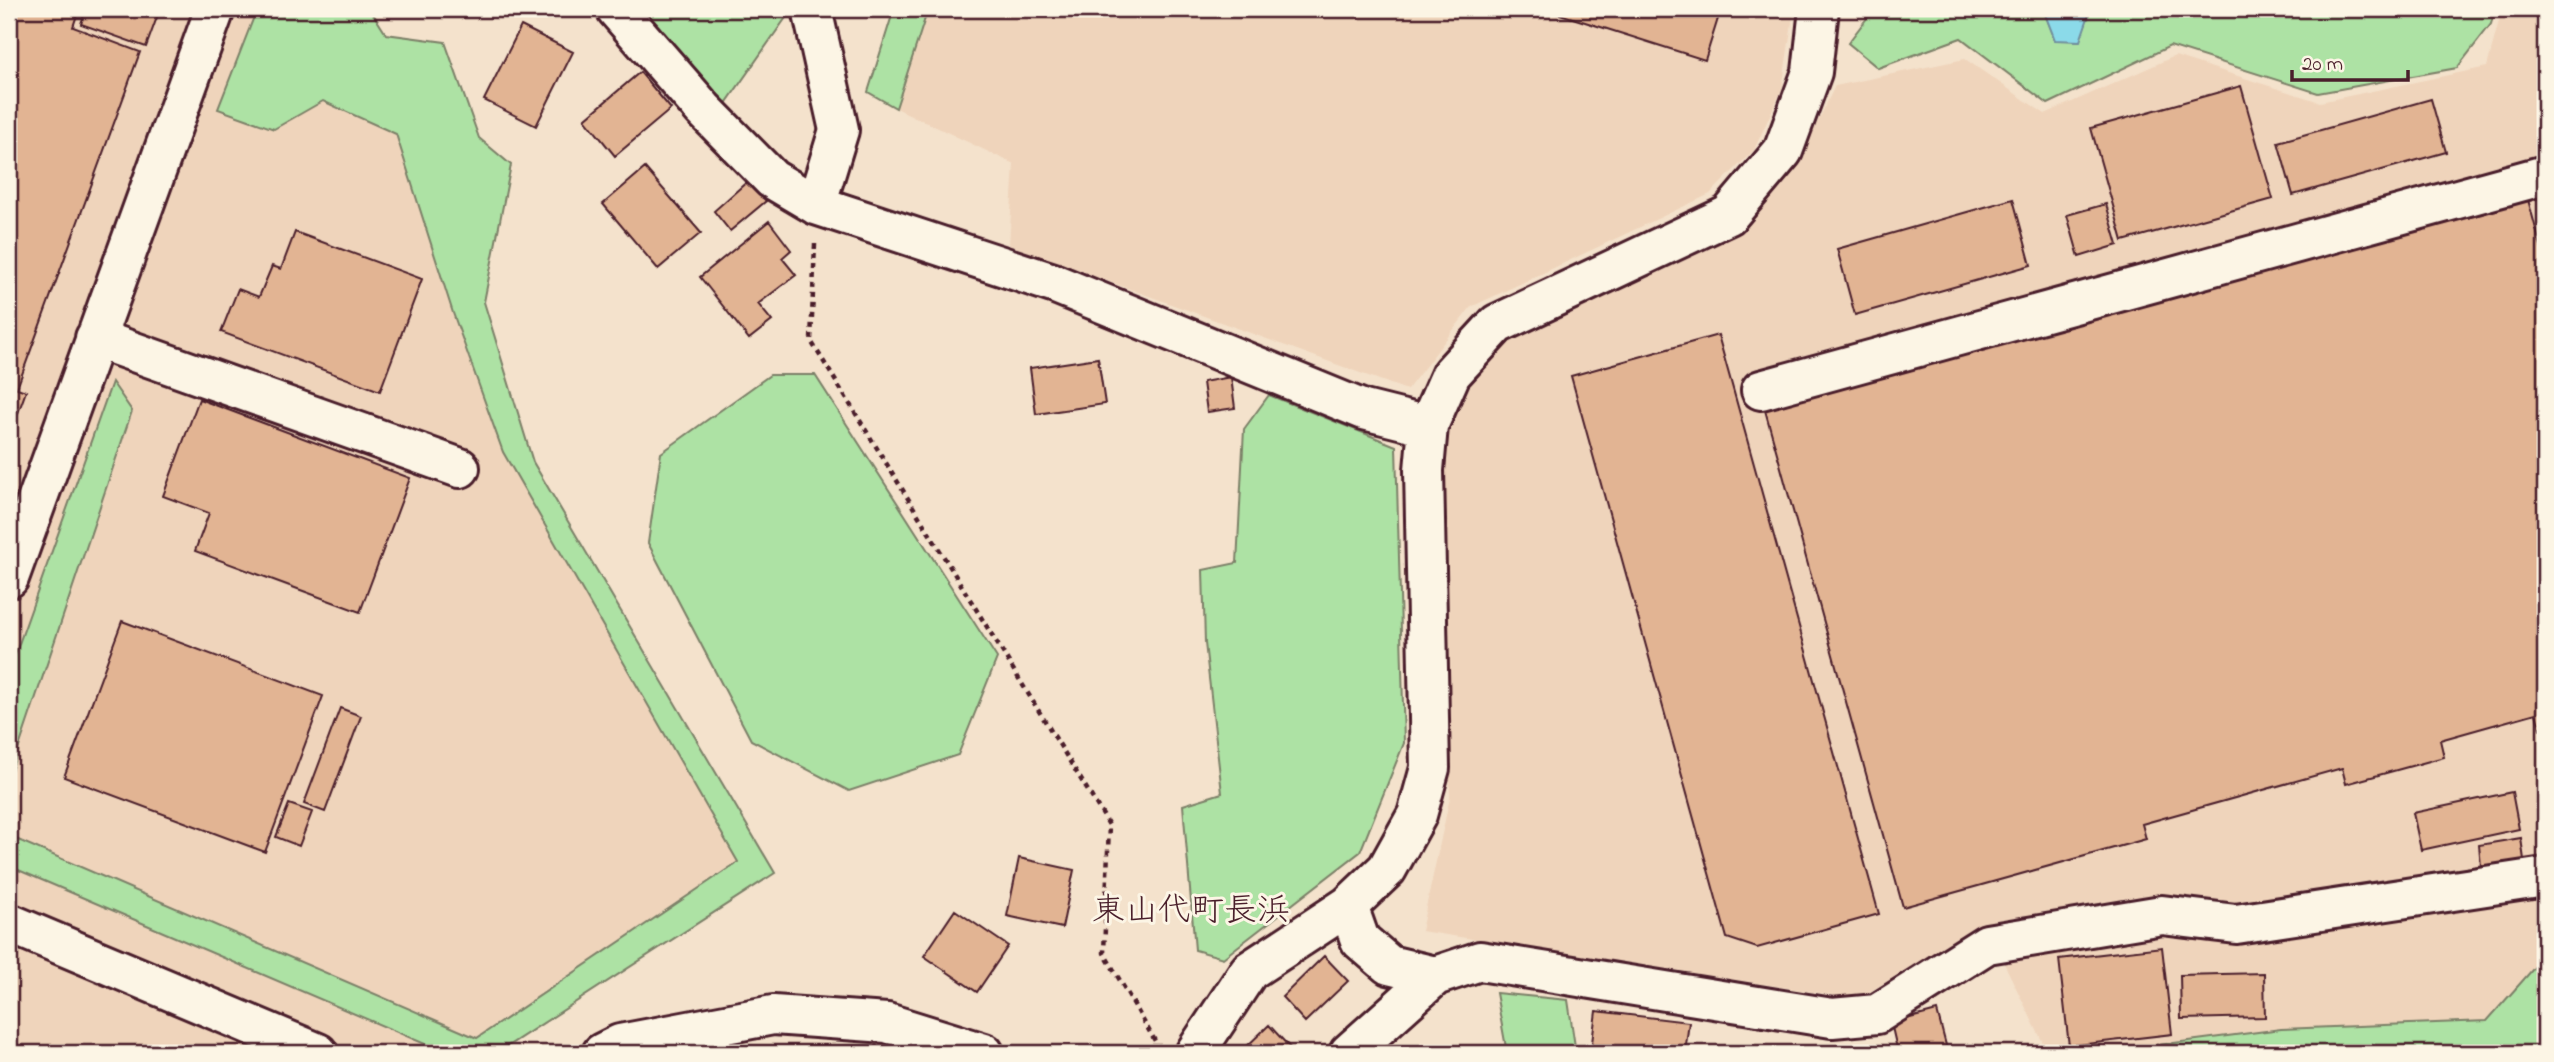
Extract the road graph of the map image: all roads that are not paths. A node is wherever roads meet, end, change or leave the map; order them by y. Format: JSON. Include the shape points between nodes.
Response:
{"nodes":[{"id":1,"x":215,"y":9,"type":"edge"},
{"id":2,"x":616,"y":9,"type":"edge"},
{"id":3,"x":812,"y":9,"type":"edge"},
{"id":4,"x":1819,"y":9,"type":"edge"},
{"id":5,"x":2545,"y":175,"type":"edge"},
{"id":6,"x":816,"y":205,"type":"junction"},
{"id":7,"x":95,"y":338,"type":"junction"},
{"id":8,"x":1761,"y":390,"type":"dead end"},
{"id":9,"x":1428,"y":426,"type":"junction"},
{"id":10,"x":460,"y":468,"type":"dead end"},
{"id":11,"x":9,"y":578,"type":"edge"},
{"id":12,"x":2545,"y":877,"type":"edge"},
{"id":13,"x":1349,"y":906,"type":"junction"},
{"id":14,"x":9,"y":923,"type":"edge"},
{"id":15,"x":1435,"y":976,"type":"junction"},
{"id":16,"x":318,"y":1053,"type":"edge"},
{"id":17,"x":602,"y":1053,"type":"edge"},
{"id":18,"x":984,"y":1053,"type":"edge"},
{"id":19,"x":1195,"y":1053,"type":"edge"},
{"id":20,"x":1349,"y":1053,"type":"edge"}],
"edges":[{"from":1,"to":7,"type":"street"},
{"from":2,"to":6,"type":"street","via":[[772,179]]},
{"from":3,"to":6,"type":"street","via":[[839,130]]},
{"from":4,"to":9,"type":"street","via":[[1812,72],[1783,151],[1729,215],[1497,324],[1451,374]]},
{"from":5,"to":8,"type":"street"},
{"from":6,"to":9,"type":"street","via":[[1053,283],[1364,410]]},
{"from":7,"to":10,"type":"street"},
{"from":7,"to":11,"type":"street"},
{"from":9,"to":13,"type":"street","via":[[1424,470],[1430,768],[1417,815],[1387,869]]},
{"from":12,"to":15,"type":"street","via":[[2236,924],[2162,915],[1987,944],[1877,1014],[1832,1018],[1480,961]]},
{"from":13,"to":15,"type":"street","via":[[1360,940],[1389,965]]},
{"from":13,"to":19,"type":"street","via":[[1249,971]]},
{"from":14,"to":16,"type":"street"},
{"from":15,"to":20,"type":"street"},
{"from":17,"to":18,"type":"street","via":[[620,1044],[773,1015],[887,1023]]}]}
